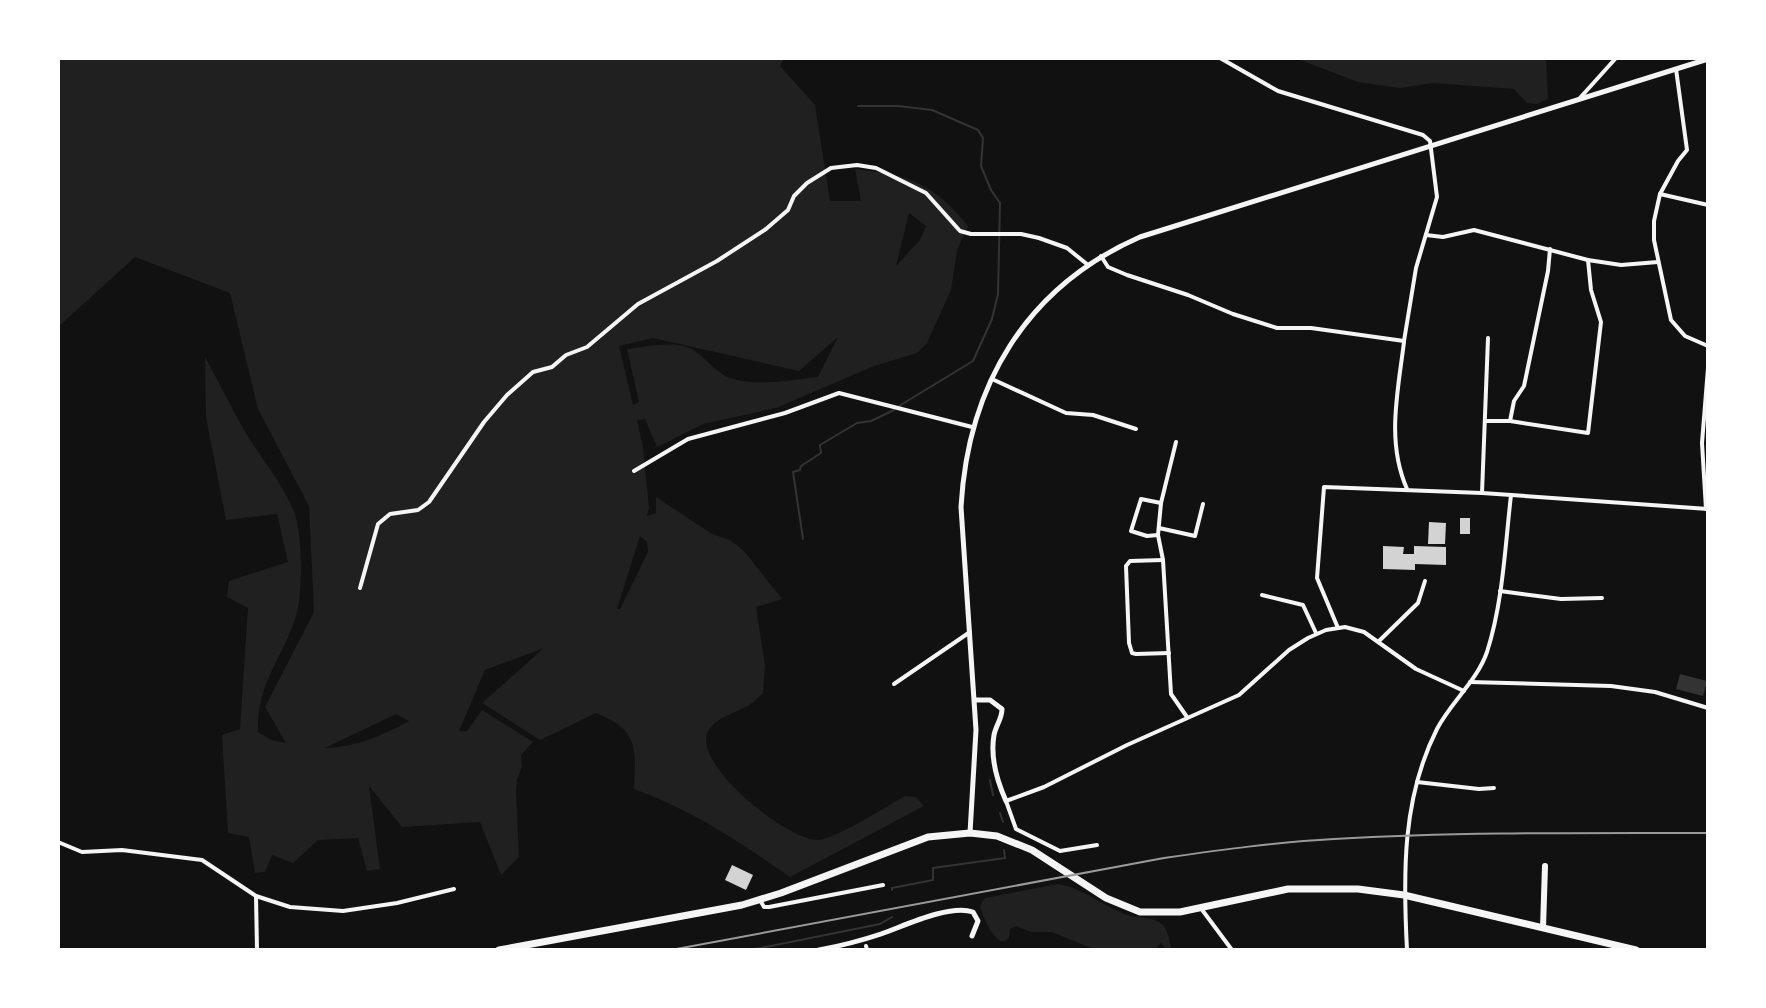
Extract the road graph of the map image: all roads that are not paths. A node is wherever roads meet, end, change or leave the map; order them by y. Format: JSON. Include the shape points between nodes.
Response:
{"nodes":[{"id":1,"x":1220,"y":58,"type":"edge"},
{"id":2,"x":1616,"y":58,"type":"edge"},
{"id":3,"x":1708,"y":59,"type":"edge"},
{"id":4,"x":1676,"y":69,"type":"junction"},
{"id":5,"x":1578,"y":100,"type":"junction"},
{"id":6,"x":1432,"y":145,"type":"junction"},
{"id":7,"x":1660,"y":194,"type":"junction"},
{"id":8,"x":1708,"y":205,"type":"edge"},
{"id":9,"x":1426,"y":235,"type":"junction"},
{"id":10,"x":1550,"y":249,"type":"junction"},
{"id":11,"x":1101,"y":256,"type":"junction"},
{"id":12,"x":1588,"y":260,"type":"junction"},
{"id":13,"x":1658,"y":262,"type":"junction"},
{"id":14,"x":1088,"y":265,"type":"junction"},
{"id":15,"x":1488,"y":338,"type":"dead end"},
{"id":16,"x":1404,"y":341,"type":"junction"},
{"id":17,"x":1708,"y":346,"type":"edge"},
{"id":18,"x":1708,"y":368,"type":"edge"},
{"id":19,"x":990,"y":378,"type":"junction"},
{"id":20,"x":1486,"y":421,"type":"junction"},
{"id":21,"x":1510,"y":421,"type":"junction"},
{"id":22,"x":972,"y":427,"type":"junction"},
{"id":23,"x":1136,"y":429,"type":"dead end"},
{"id":24,"x":1176,"y":442,"type":"dead end"},
{"id":25,"x":634,"y":471,"type":"dead end"},
{"id":26,"x":1407,"y":489,"type":"junction"},
{"id":27,"x":1482,"y":493,"type":"junction"},
{"id":28,"x":1511,"y":495,"type":"junction"},
{"id":29,"x":1161,"y":503,"type":"junction"},
{"id":30,"x":1203,"y":504,"type":"dead end"},
{"id":31,"x":1707,"y":509,"type":"edge"},
{"id":32,"x":1159,"y":528,"type":"junction"},
{"id":33,"x":1158,"y":535,"type":"junction"},
{"id":34,"x":1163,"y":560,"type":"junction"},
{"id":35,"x":1425,"y":581,"type":"dead end"},
{"id":36,"x":360,"y":588,"type":"dead end"},
{"id":37,"x":1500,"y":591,"type":"junction"},
{"id":38,"x":1262,"y":595,"type":"dead end"},
{"id":39,"x":1602,"y":598,"type":"dead end"},
{"id":40,"x":1338,"y":628,"type":"junction"},
{"id":41,"x":970,"y":632,"type":"junction"},
{"id":42,"x":1316,"y":634,"type":"junction"},
{"id":43,"x":1379,"y":642,"type":"junction"},
{"id":44,"x":1169,"y":653,"type":"junction"},
{"id":45,"x":1470,"y":682,"type":"junction"},
{"id":46,"x":894,"y":684,"type":"dead end"},
{"id":47,"x":1464,"y":691,"type":"junction"},
{"id":48,"x":975,"y":700,"type":"junction"},
{"id":49,"x":1708,"y":708,"type":"edge"},
{"id":50,"x":1187,"y":717,"type":"junction"},
{"id":51,"x":1417,"y":782,"type":"junction"},
{"id":52,"x":1494,"y":788,"type":"dead end"},
{"id":53,"x":1006,"y":801,"type":"junction"},
{"id":54,"x":970,"y":833,"type":"junction"},
{"id":55,"x":58,"y":842,"type":"edge"},
{"id":56,"x":1097,"y":845,"type":"dead end"},
{"id":57,"x":1545,"y":866,"type":"dead end"},
{"id":58,"x":883,"y":885,"type":"dead end"},
{"id":59,"x":454,"y":889,"type":"dead end"},
{"id":60,"x":1404,"y":895,"type":"junction"},
{"id":61,"x":256,"y":896,"type":"junction"},
{"id":62,"x":760,"y":900,"type":"junction"},
{"id":63,"x":1200,"y":907,"type":"junction"},
{"id":64,"x":1543,"y":928,"type":"junction"},
{"id":65,"x":972,"y":936,"type":"dead end"},
{"id":66,"x":847,"y":945,"type":"junction"},
{"id":67,"x":866,"y":948,"type":"edge"},
{"id":68,"x":257,"y":950,"type":"edge"},
{"id":69,"x":499,"y":950,"type":"edge"},
{"id":70,"x":819,"y":950,"type":"edge"},
{"id":71,"x":1232,"y":950,"type":"edge"},
{"id":72,"x":1407,"y":950,"type":"edge"},
{"id":73,"x":1636,"y":950,"type":"edge"}],
"edges":[{"from":1,"to":6,"type":"street","via":[[1278,91],[1423,135]]},
{"from":2,"to":5,"type":"street"},
{"from":3,"to":4,"type":"street"},
{"from":4,"to":5,"type":"street"},
{"from":4,"to":7,"type":"street","via":[[1687,150]]},
{"from":5,"to":6,"type":"street"},
{"from":6,"to":9,"type":"street","via":[[1437,197]]},
{"from":6,"to":11,"type":"street","via":[[1162,229]]},
{"from":7,"to":8,"type":"street"},
{"from":7,"to":13,"type":"street","via":[[1654,221]]},
{"from":9,"to":10,"type":"street","via":[[1474,230]]},
{"from":9,"to":16,"type":"street"},
{"from":10,"to":12,"type":"street"},
{"from":10,"to":21,"type":"street","via":[[1524,386]]},
{"from":11,"to":14,"type":"street"},
{"from":11,"to":16,"type":"street","via":[[1108,267],[1127,275],[1277,328]]},
{"from":12,"to":13,"type":"street","via":[[1621,265]]},
{"from":12,"to":21,"type":"street","via":[[1601,322],[1588,433]]},
{"from":13,"to":17,"type":"street","via":[[1674,326]]},
{"from":14,"to":19,"type":"street","via":[[1038,308]]},
{"from":14,"to":36,"type":"street","via":[[1067,248],[1039,238],[960,231],[926,193],[876,168],[843,166],[818,173],[766,229],[656,292],[601,337],[552,367],[533,372],[507,395],[429,502],[418,510],[390,514],[378,524]]},
{"from":15,"to":20,"type":"street"},
{"from":16,"to":26,"type":"street","via":[[1394,424],[1397,467]]},
{"from":18,"to":31,"type":"street","via":[[1702,443]]},
{"from":19,"to":22,"type":"street"},
{"from":19,"to":23,"type":"street","via":[[1066,413],[1093,415]]},
{"from":20,"to":21,"type":"street"},
{"from":20,"to":27,"type":"street"},
{"from":22,"to":25,"type":"street","via":[[839,393],[688,439]]},
{"from":22,"to":41,"type":"street","via":[[961,507]]},
{"from":24,"to":29,"type":"street"},
{"from":26,"to":27,"type":"street"},
{"from":26,"to":40,"type":"street","via":[[1324,487],[1317,578]]},
{"from":27,"to":28,"type":"street"},
{"from":28,"to":31,"type":"street"},
{"from":28,"to":37,"type":"street"},
{"from":29,"to":32,"type":"street"},
{"from":29,"to":33,"type":"street","via":[[1141,499],[1131,531]]},
{"from":30,"to":32,"type":"street","via":[[1195,536]]},
{"from":32,"to":33,"type":"street"},
{"from":33,"to":34,"type":"street"},
{"from":34,"to":44,"type":"street"},
{"from":34,"to":44,"type":"street","via":[[1130,561],[1126,566],[1129,643],[1132,653]]},
{"from":35,"to":43,"type":"street","via":[[1418,603]]},
{"from":37,"to":39,"type":"street"},
{"from":37,"to":45,"type":"street","via":[[1487,650]]},
{"from":38,"to":42,"type":"street","via":[[1303,605]]},
{"from":40,"to":42,"type":"street"},
{"from":40,"to":43,"type":"street","via":[[1358,630]]},
{"from":41,"to":46,"type":"street"},
{"from":41,"to":48,"type":"street"},
{"from":42,"to":50,"type":"street","via":[[1289,650],[1239,695]]},
{"from":43,"to":47,"type":"street","via":[[1416,669]]},
{"from":44,"to":50,"type":"street","via":[[1171,694]]},
{"from":45,"to":47,"type":"street"},
{"from":45,"to":49,"type":"street","via":[[1611,686]]},
{"from":47,"to":51,"type":"street","via":[[1440,724]]},
{"from":48,"to":53,"type":"street","via":[[990,700],[1002,709],[994,761]]},
{"from":48,"to":54,"type":"street"},
{"from":50,"to":53,"type":"street"},
{"from":51,"to":52,"type":"street"},
{"from":51,"to":60,"type":"street","via":[[1406,836]]},
{"from":53,"to":56,"type":"street","via":[[1016,829],[1060,851]]},
{"from":54,"to":62,"type":"main road","via":[[928,837]]},
{"from":54,"to":63,"type":"main road","via":[[1008,839],[1032,850],[1106,898],[1140,912]]},
{"from":55,"to":61,"type":"street","via":[[82,852],[122,850],[202,860]]},
{"from":57,"to":64,"type":"main road"},
{"from":58,"to":62,"type":"street","via":[[769,907]]},
{"from":59,"to":61,"type":"street","via":[[335,912],[290,907]]},
{"from":60,"to":63,"type":"main road","via":[[1305,888]]},
{"from":60,"to":64,"type":"main road"},
{"from":60,"to":72,"type":"street"},
{"from":61,"to":68,"type":"street"},
{"from":62,"to":69,"type":"main road"},
{"from":63,"to":71,"type":"street"},
{"from":64,"to":73,"type":"main road"},
{"from":65,"to":66,"type":"street","via":[[978,921],[965,910]]},
{"from":66,"to":67,"type":"street"},
{"from":66,"to":70,"type":"street"}]}
